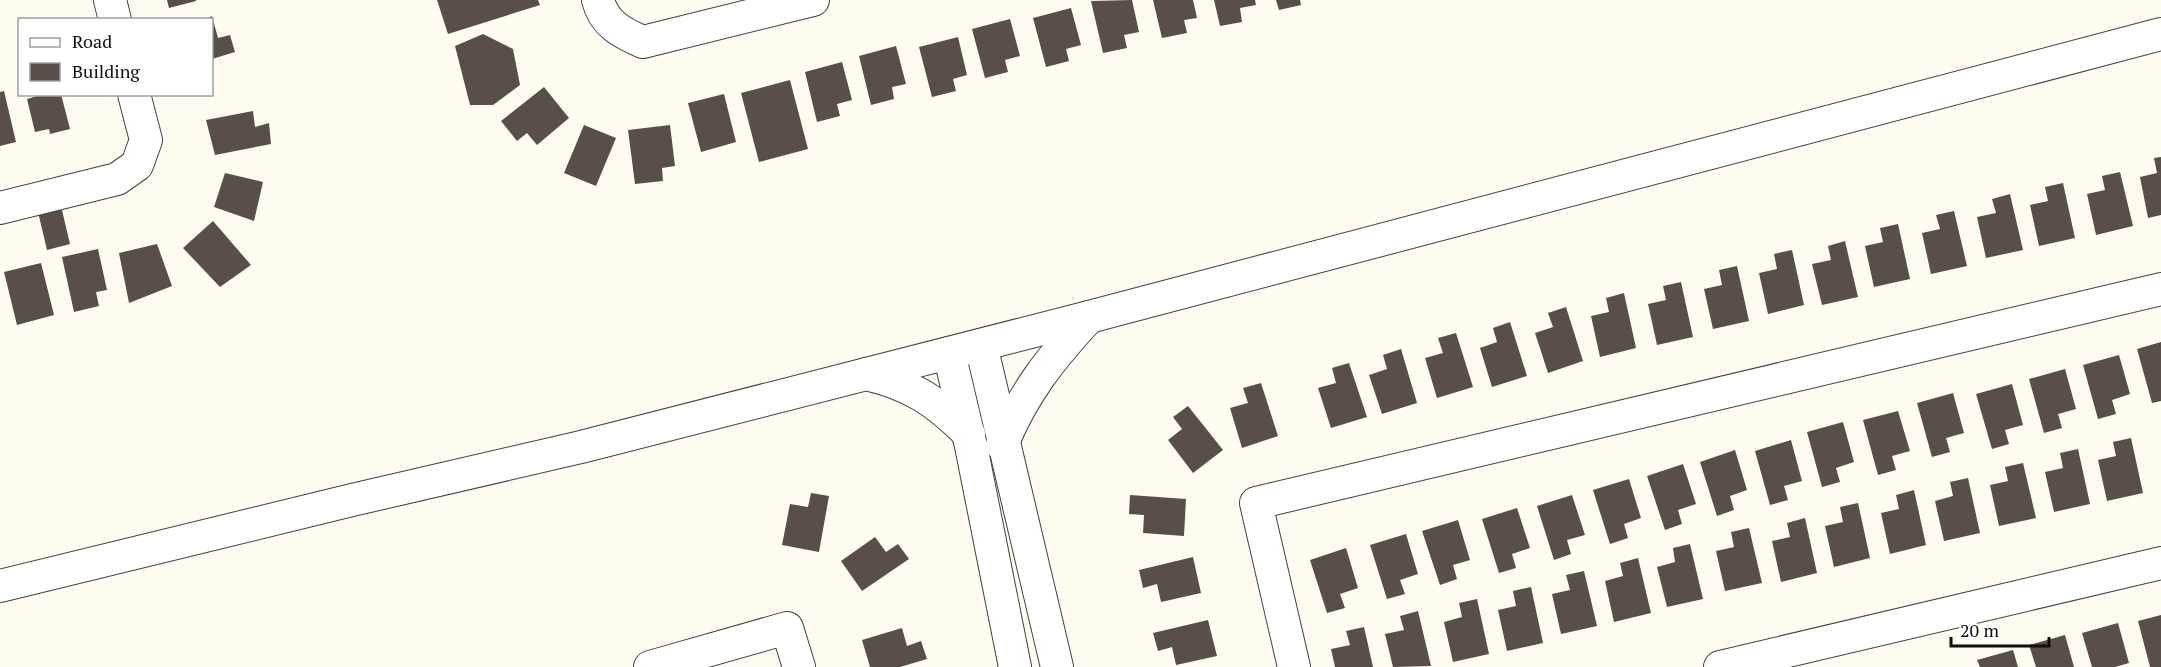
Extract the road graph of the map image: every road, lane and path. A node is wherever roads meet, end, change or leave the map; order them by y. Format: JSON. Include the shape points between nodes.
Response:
{"nodes":[{"id":1,"x":110,"y":0,"type":"edge"},
{"id":2,"x":598,"y":0,"type":"edge"},
{"id":3,"x":813,"y":0,"type":"edge"},
{"id":4,"x":114,"y":18,"type":"edge"},
{"id":5,"x":2161,"y":34,"type":"edge"},
{"id":6,"x":135,"y":96,"type":"edge"},
{"id":7,"x":0,"y":208,"type":"edge"},
{"id":8,"x":2161,"y":289,"type":"edge"},
{"id":9,"x":1089,"y":317,"type":"junction"},
{"id":10,"x":981,"y":345,"type":"junction"},
{"id":11,"x":949,"y":353,"type":"junction"},
{"id":12,"x":866,"y":374,"type":"junction"},
{"id":13,"x":969,"y":434,"type":"junction"},
{"id":14,"x":1002,"y":445,"type":"junction"},
{"id":15,"x":2161,"y":563,"type":"edge"},
{"id":16,"x":0,"y":586,"type":"edge"},
{"id":17,"x":650,"y":667,"type":"edge"},
{"id":18,"x":799,"y":667,"type":"edge"},
{"id":19,"x":1015,"y":667,"type":"edge"},
{"id":20,"x":1057,"y":667,"type":"edge"},
{"id":21,"x":1293,"y":667,"type":"edge"},
{"id":22,"x":1719,"y":667,"type":"edge"}],
"edges":[{"from":1,"to":4,"type":"street"},
{"from":2,"to":3,"type":"street","via":[[617,31],[643,42]]},
{"from":5,"to":9,"type":"street"},
{"from":6,"to":7,"type":"street","via":[[146,140],[137,165],[117,179]]},
{"from":8,"to":21,"type":"street","via":[[1256,503]]},
{"from":9,"to":10,"type":"street"},
{"from":9,"to":14,"type":"street","via":[[1034,380]]},
{"from":10,"to":11,"type":"street"},
{"from":10,"to":14,"type":"street"},
{"from":11,"to":12,"type":"street"},
{"from":11,"to":13,"type":"street"},
{"from":12,"to":13,"type":"street","via":[[913,389],[947,412]]},
{"from":12,"to":16,"type":"street","via":[[582,447]]},
{"from":13,"to":19,"type":"street"},
{"from":14,"to":20,"type":"street"},
{"from":15,"to":22,"type":"street"},
{"from":17,"to":18,"type":"street","via":[[787,628]]}]}
